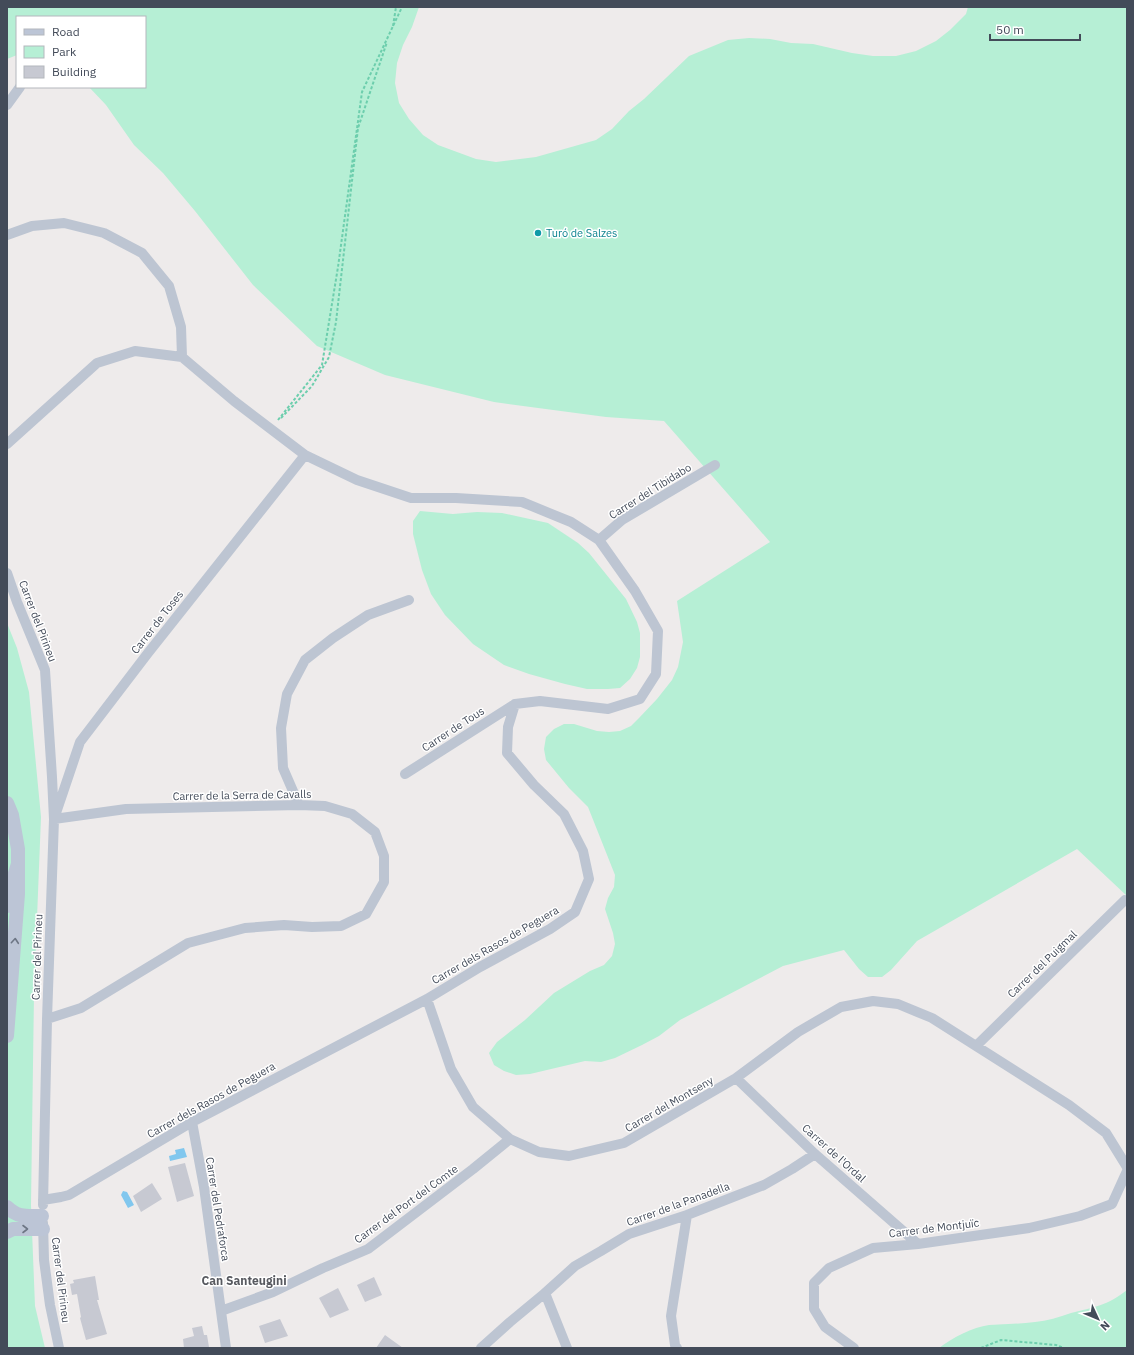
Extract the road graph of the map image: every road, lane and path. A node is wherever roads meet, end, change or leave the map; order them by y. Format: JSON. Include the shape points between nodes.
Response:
{"nodes":[{"id":1,"x":396,"y":7,"type":"edge"},
{"id":2,"x":402,"y":7,"type":"edge"},
{"id":3,"x":19,"y":88,"type":"edge"},
{"id":4,"x":7,"y":105,"type":"edge"},
{"id":5,"x":7,"y":235,"type":"edge"},
{"id":6,"x":182,"y":357,"type":"junction"},
{"id":7,"x":271,"y":428,"type":"junction"},
{"id":8,"x":7,"y":444,"type":"edge"},
{"id":9,"x":306,"y":455,"type":"junction"},
{"id":10,"x":715,"y":465,"type":"dead end"},
{"id":11,"x":599,"y":540,"type":"junction"},
{"id":12,"x":7,"y":573,"type":"edge"},
{"id":13,"x":409,"y":600,"type":"dead end"},
{"id":14,"x":515,"y":704,"type":"junction"},
{"id":15,"x":405,"y":774,"type":"dead end"},
{"id":16,"x":7,"y":803,"type":"edge"},
{"id":17,"x":299,"y":804,"type":"junction"},
{"id":18,"x":54,"y":819,"type":"junction"},
{"id":19,"x":18,"y":864,"type":"junction"},
{"id":20,"x":1125,"y":900,"type":"dead end"},
{"id":21,"x":7,"y":906,"type":"edge"},
{"id":22,"x":427,"y":999,"type":"junction"},
{"id":23,"x":47,"y":1019,"type":"junction"},
{"id":24,"x":7,"y":1036,"type":"edge"},
{"id":25,"x":976,"y":1046,"type":"junction"},
{"id":26,"x":736,"y":1078,"type":"junction"},
{"id":27,"x":192,"y":1122,"type":"junction"},
{"id":28,"x":510,"y":1139,"type":"junction"},
{"id":29,"x":815,"y":1154,"type":"junction"},
{"id":30,"x":1127,"y":1167,"type":"edge"},
{"id":31,"x":1127,"y":1171,"type":"edge"},
{"id":32,"x":43,"y":1200,"type":"junction"},
{"id":33,"x":7,"y":1207,"type":"edge"},
{"id":34,"x":687,"y":1215,"type":"junction"},
{"id":35,"x":43,"y":1223,"type":"junction"},
{"id":36,"x":7,"y":1232,"type":"edge"},
{"id":37,"x":918,"y":1244,"type":"junction"},
{"id":38,"x":546,"y":1293,"type":"junction"},
{"id":39,"x":221,"y":1311,"type":"junction"},
{"id":40,"x":59,"y":1348,"type":"edge"},
{"id":41,"x":226,"y":1348,"type":"edge"},
{"id":42,"x":481,"y":1348,"type":"edge"},
{"id":43,"x":567,"y":1348,"type":"edge"},
{"id":44,"x":678,"y":1348,"type":"edge"},
{"id":45,"x":854,"y":1348,"type":"edge"},
{"id":46,"x":981,"y":1348,"type":"edge"},
{"id":47,"x":1064,"y":1348,"type":"edge"}],
"edges":[{"from":1,"to":7,"type":"path","via":[[393,26],[358,128],[336,322],[329,357],[312,386]]},
{"from":2,"to":7,"type":"path","via":[[362,92],[322,365]]},
{"from":3,"to":4,"type":"street"},
{"from":5,"to":6,"type":"street","via":[[32,226],[64,223],[104,233],[142,253],[169,286],[180,328]]},
{"from":6,"to":7,"type":"street"},
{"from":6,"to":8,"type":"street","via":[[135,351],[97,363]]},
{"from":7,"to":9,"type":"street"},
{"from":9,"to":11,"type":"street","via":[[357,480],[411,498],[522,502],[571,522]]},
{"from":9,"to":18,"type":"street","name":"Carrer de Toses","via":[[80,742]]},
{"from":10,"to":11,"type":"street","name":"Carrer del Tibidabo","via":[[622,520]]},
{"from":11,"to":14,"type":"street","via":[[635,591],[658,631],[656,674],[640,699],[608,709],[540,701]]},
{"from":12,"to":18,"type":"street","name":"Carrer del Pirineu","via":[[45,670]]},
{"from":13,"to":17,"type":"street","via":[[368,615],[305,660],[287,694],[281,728],[283,768]]},
{"from":14,"to":15,"type":"street","name":"Carrer de Tous"},
{"from":14,"to":22,"type":"street","name":"Carrer dels Rasos de Peguera","via":[[508,727],[507,753],[534,785],[564,814],[583,851],[589,879],[575,912]]},
{"from":16,"to":19,"type":"main road","via":[[17,836]]},
{"from":17,"to":18,"type":"street","name":"Carrer de la Serra de Cavalls","via":[[126,809]]},
{"from":17,"to":23,"type":"street","name":"Carrer de la Serra de Cavalls","via":[[325,806],[352,814],[375,832],[384,856],[384,882],[366,914],[341,926],[284,925],[245,928],[188,943],[81,1008]]},
{"from":18,"to":23,"type":"street","name":"Carrer del Pirineu"},
{"from":19,"to":21,"type":"main road"},
{"from":24,"to":19,"type":"main road","one_way":true,"via":[[17,920]]},
{"from":20,"to":25,"type":"street","name":"Carrer del Puigmal"},
{"from":22,"to":27,"type":"street","name":"Carrer dels Rasos de Peguera"},
{"from":22,"to":28,"type":"street","name":"Carrer del Montseny","via":[[450,1069],[462,1091],[473,1106]]},
{"from":23,"to":32,"type":"street","name":"Carrer del Pirineu"},
{"from":25,"to":26,"type":"street","name":"Carrer del Montseny","via":[[932,1018],[898,1004],[873,1001],[841,1007],[798,1032]]},
{"from":25,"to":30,"type":"street","via":[[1069,1105],[1106,1133]]},
{"from":26,"to":28,"type":"street","name":"Carrer del Montseny","via":[[624,1143],[570,1156],[539,1152]]},
{"from":26,"to":29,"type":"street","name":"Carrer de l'Ordal"},
{"from":27,"to":32,"type":"street","name":"Carrer dels Rasos de Peguera","via":[[69,1195]]},
{"from":27,"to":39,"type":"street","name":"Carrer del Pedraforca"},
{"from":28,"to":39,"type":"street","name":"Carrer del Port del Comte","via":[[368,1249],[273,1292]]},
{"from":29,"to":34,"type":"street","name":"Carrer de la Panadella","via":[[764,1185]]},
{"from":29,"to":37,"type":"street","name":"Carrer de l'Ordal"},
{"from":31,"to":37,"type":"street","name":"Carrer de Montjuïc","via":[[1112,1204],[1080,1216],[1029,1228]]},
{"from":32,"to":35,"type":"street","name":"Carrer del Pirineu"},
{"from":33,"to":35,"type":"main road","via":[[18,1215],[28,1216]]},
{"from":34,"to":38,"type":"street","name":"Carrer de la Panadella","via":[[629,1234],[575,1266]]},
{"from":34,"to":44,"type":"street","via":[[671,1316],[675,1345]]},
{"from":36,"to":35,"type":"main road","one_way":true},
{"from":35,"to":40,"type":"street","name":"Carrer del Pirineu","via":[[44,1260]]},
{"from":37,"to":45,"type":"street","name":"Carrer de Montjuïc","via":[[873,1248],[829,1268],[814,1283],[814,1309],[825,1327]]},
{"from":38,"to":42,"type":"street","name":"Carrer de la Panadella"},
{"from":38,"to":43,"type":"street"},
{"from":39,"to":41,"type":"street","name":"Carrer del Pedraforca"},
{"from":46,"to":47,"type":"path","via":[[1001,1340]]}]}
